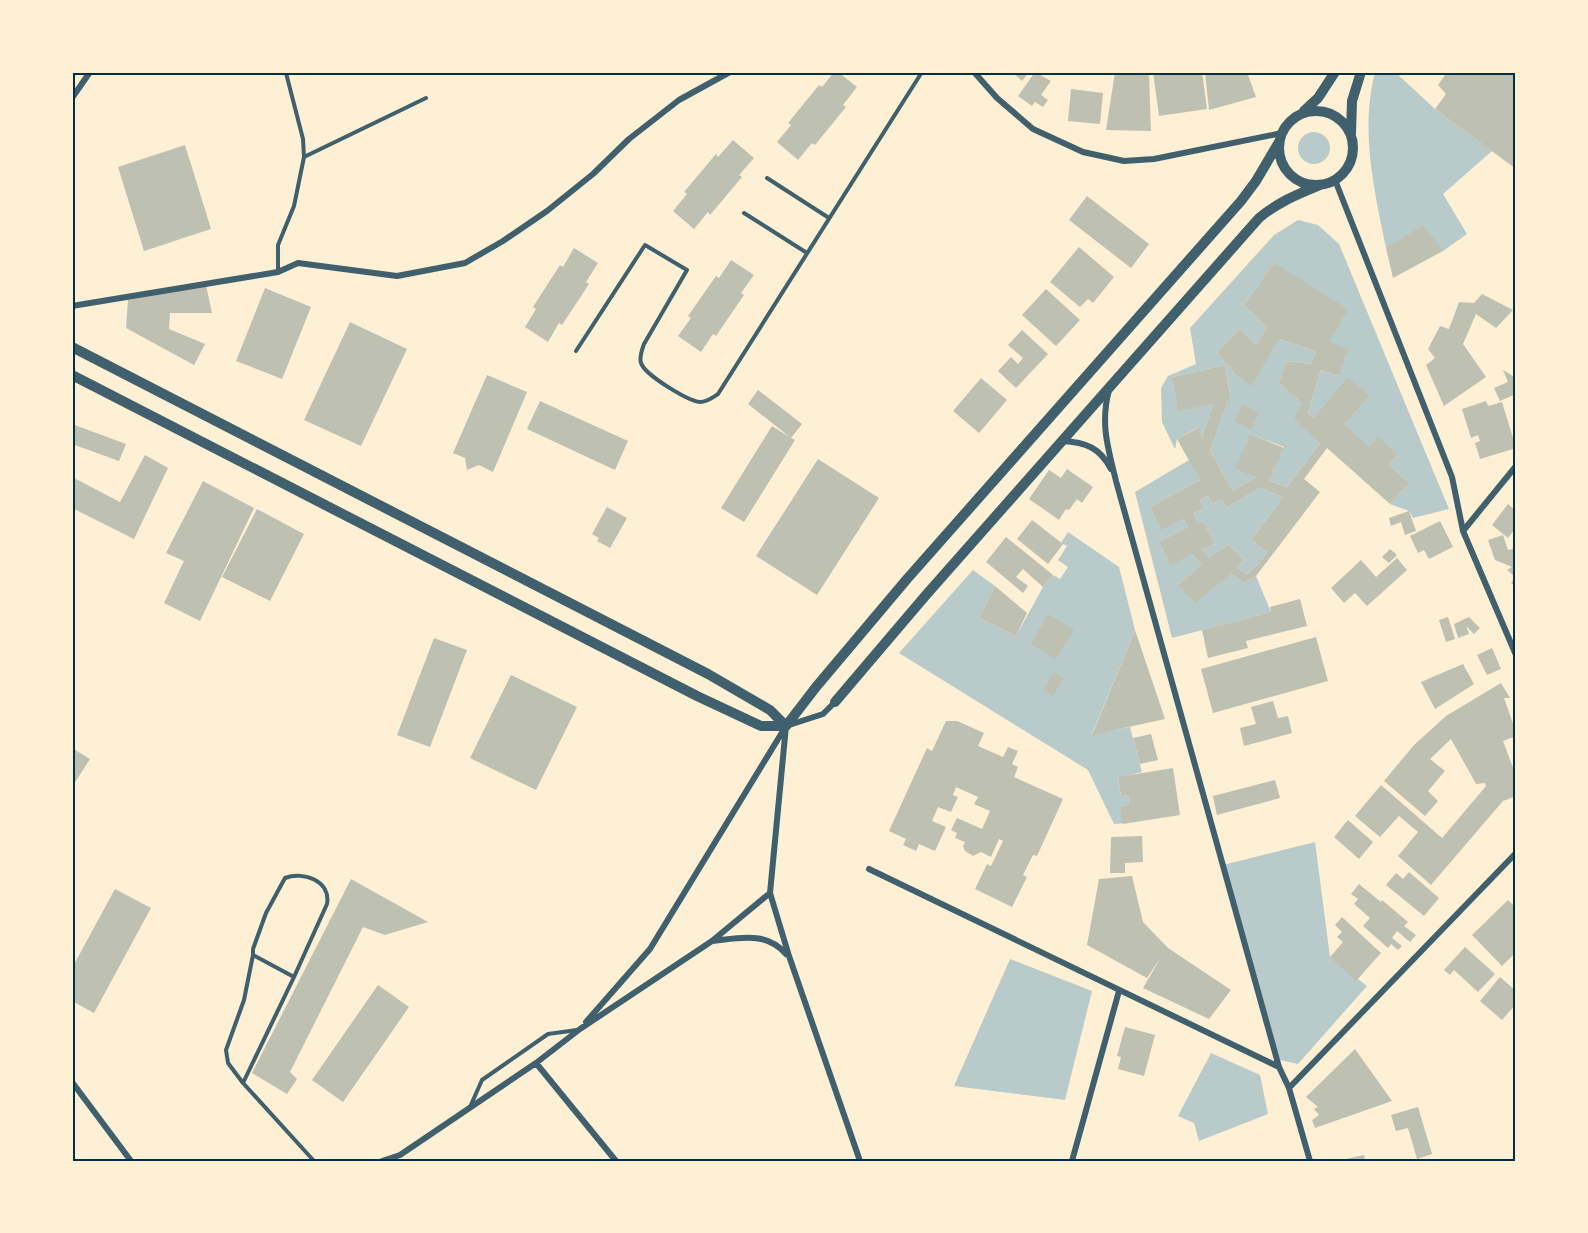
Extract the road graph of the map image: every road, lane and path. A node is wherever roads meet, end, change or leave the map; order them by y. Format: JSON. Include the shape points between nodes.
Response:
{"nodes":[{"id":1,"x":90,"y":72,"type":"edge"},
{"id":2,"x":288,"y":72,"type":"edge"},
{"id":3,"x":730,"y":72,"type":"edge"},
{"id":4,"x":922,"y":72,"type":"edge"},
{"id":5,"x":974,"y":72,"type":"edge"},
{"id":6,"x":1335,"y":72,"type":"edge"},
{"id":7,"x":1361,"y":72,"type":"edge"},
{"id":8,"x":72,"y":98,"type":"edge"},
{"id":9,"x":426,"y":98,"type":"dead end"},
{"id":10,"x":1302,"y":113,"type":"junction"},
{"id":11,"x":1351,"y":134,"type":"junction"},
{"id":12,"x":1280,"y":138,"type":"junction"},
{"id":13,"x":304,"y":157,"type":"junction"},
{"id":14,"x":766,"y":178,"type":"dead end"},
{"id":15,"x":1335,"y":180,"type":"junction"},
{"id":16,"x":1320,"y":185,"type":"junction"},
{"id":17,"x":744,"y":213,"type":"dead end"},
{"id":18,"x":829,"y":218,"type":"junction"},
{"id":19,"x":807,"y":253,"type":"junction"},
{"id":20,"x":278,"y":273,"type":"junction"},
{"id":21,"x":72,"y":306,"type":"edge"},
{"id":22,"x":72,"y":347,"type":"edge"},
{"id":23,"x":576,"y":351,"type":"dead end"},
{"id":24,"x":72,"y":375,"type":"edge"},
{"id":25,"x":1110,"y":387,"type":"junction"},
{"id":26,"x":1062,"y":441,"type":"junction"},
{"id":27,"x":1516,"y":466,"type":"edge"},
{"id":28,"x":1116,"y":481,"type":"junction"},
{"id":29,"x":1463,"y":531,"type":"junction"},
{"id":30,"x":1516,"y":655,"type":"edge"},
{"id":31,"x":834,"y":702,"type":"joint"},
{"id":32,"x":786,"y":726,"type":"junction"},
{"id":33,"x":1516,"y":853,"type":"edge"},
{"id":34,"x":869,"y":869,"type":"dead end"},
{"id":35,"x":770,"y":893,"type":"junction"},
{"id":36,"x":712,"y":941,"type":"junction"},
{"id":37,"x":254,"y":955,"type":"junction"},
{"id":38,"x":789,"y":956,"type":"junction"},
{"id":39,"x":294,"y":977,"type":"junction"},
{"id":40,"x":1119,"y":991,"type":"junction"},
{"id":41,"x":580,"y":1029,"type":"junction"},
{"id":42,"x":536,"y":1063,"type":"junction"},
{"id":43,"x":1279,"y":1066,"type":"junction"},
{"id":44,"x":72,"y":1082,"type":"edge"},
{"id":45,"x":243,"y":1083,"type":"junction"},
{"id":46,"x":1289,"y":1088,"type":"junction"},
{"id":47,"x":470,"y":1108,"type":"junction"},
{"id":48,"x":401,"y":1158,"type":"edge"},
{"id":49,"x":131,"y":1161,"type":"edge"},
{"id":50,"x":314,"y":1161,"type":"edge"},
{"id":51,"x":382,"y":1161,"type":"edge"},
{"id":52,"x":616,"y":1161,"type":"edge"},
{"id":53,"x":860,"y":1161,"type":"edge"},
{"id":54,"x":1072,"y":1161,"type":"edge"},
{"id":55,"x":1310,"y":1161,"type":"edge"}],
"edges":[{"from":1,"to":8,"type":"street"},
{"from":2,"to":13,"type":"lane"},
{"from":3,"to":20,"type":"street","via":[[679,100],[547,211],[465,263],[397,276],[298,263]]},
{"from":4,"to":18,"type":"lane"},
{"from":5,"to":12,"type":"street","via":[[1032,129],[1083,152],[1124,161]]},
{"from":6,"to":10,"type":"street","via":[[1318,98]]},
{"from":7,"to":11,"type":"street","via":[[1352,101]]},
{"from":9,"to":13,"type":"lane"},
{"from":10,"to":11,"type":"street","via":[[1331,113]]},
{"from":10,"to":12,"type":"street","via":[[1287,124]]},
{"from":11,"to":15,"type":"street","via":[[1350,162]]},
{"from":12,"to":16,"type":"street","via":[[1281,162],[1286,170],[1301,182]]},
{"from":12,"to":32,"type":"street","via":[[1241,201],[900,587]]},
{"from":13,"to":20,"type":"lane","via":[[294,206],[278,244]]},
{"from":14,"to":18,"type":"lane"},
{"from":15,"to":16,"type":"street"},
{"from":15,"to":29,"type":"street","via":[[1452,477]]},
{"from":16,"to":25,"type":"street","via":[[1284,200],[1259,218]]},
{"from":17,"to":19,"type":"lane"},
{"from":18,"to":19,"type":"lane"},
{"from":19,"to":23,"type":"lane","via":[[718,394],[708,401],[685,396],[641,364],[644,344],[687,270],[645,245]]},
{"from":20,"to":21,"type":"street"},
{"from":22,"to":32,"type":"street","via":[[708,674],[770,710]]},
{"from":24,"to":32,"type":"street","via":[[706,701],[761,726]]},
{"from":25,"to":26,"type":"street"},
{"from":25,"to":28,"type":"street","via":[[1104,408],[1104,431]]},
{"from":26,"to":28,"type":"street","via":[[1092,446],[1102,455]]},
{"from":26,"to":31,"type":"street"},
{"from":27,"to":29,"type":"street"},
{"from":28,"to":43,"type":"street"},
{"from":29,"to":30,"type":"street"},
{"from":31,"to":32,"type":"street","via":[[823,714]]},
{"from":32,"to":35,"type":"street"},
{"from":32,"to":41,"type":"street","via":[[651,949]]},
{"from":33,"to":46,"type":"street"},
{"from":34,"to":40,"type":"street"},
{"from":35,"to":36,"type":"street"},
{"from":35,"to":38,"type":"street"},
{"from":36,"to":38,"type":"street","via":[[764,938]]},
{"from":36,"to":41,"type":"street"},
{"from":37,"to":39,"type":"lane"},
{"from":37,"to":39,"type":"lane","via":[[267,913],[285,878],[302,874],[311,877],[327,890],[328,898]]},
{"from":37,"to":45,"type":"lane","via":[[244,1000],[226,1050],[228,1063]]},
{"from":38,"to":53,"type":"street"},
{"from":39,"to":45,"type":"lane"},
{"from":40,"to":43,"type":"street"},
{"from":40,"to":54,"type":"street"},
{"from":41,"to":42,"type":"street"},
{"from":41,"to":47,"type":"lane","via":[[548,1034],[482,1080]]},
{"from":42,"to":47,"type":"street"},
{"from":42,"to":52,"type":"street"},
{"from":43,"to":46,"type":"street"},
{"from":44,"to":49,"type":"street"},
{"from":45,"to":50,"type":"lane"},
{"from":46,"to":55,"type":"street"},
{"from":47,"to":48,"type":"street"},
{"from":48,"to":51,"type":"street"}]}
